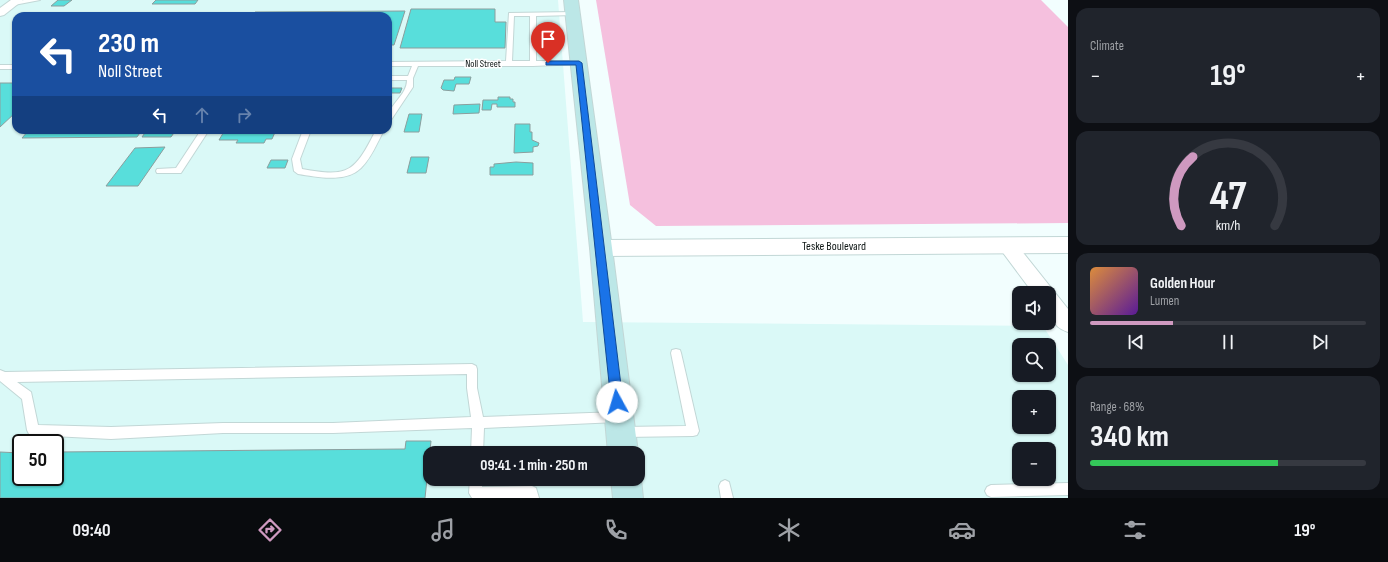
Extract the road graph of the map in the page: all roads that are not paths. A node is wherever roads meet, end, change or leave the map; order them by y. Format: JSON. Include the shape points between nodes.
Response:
{"nodes":[{"id":1,"x":37,"y":0,"type":"edge"},
{"id":2,"x":571,"y":0,"type":"edge"},
{"id":3,"x":16,"y":2,"type":"edge"},
{"id":4,"x":0,"y":13,"type":"edge"},
{"id":5,"x":533,"y":14,"type":"junction"},
{"id":6,"x":573,"y":14,"type":"junction"},
{"id":7,"x":579,"y":63,"type":"junction"},
{"id":8,"x":392,"y":64,"type":"edge"},
{"id":9,"x":416,"y":64,"type":"junction"},
{"id":10,"x":509,"y":64,"type":"junction"},
{"id":11,"x":533,"y":64,"type":"junction"},
{"id":12,"x":0,"y":67,"type":"edge"},
{"id":13,"x":12,"y":67,"type":"edge"},
{"id":14,"x":392,"y":78,"type":"edge"},
{"id":15,"x":410,"y":78,"type":"junction"},
{"id":16,"x":392,"y":112,"type":"edge"},
{"id":17,"x":202,"y":134,"type":"edge"},
{"id":18,"x":305,"y":134,"type":"edge"},
{"id":19,"x":378,"y":134,"type":"edge"},
{"id":20,"x":160,"y":171,"type":"dead end"},
{"id":21,"x":1008,"y":245,"type":"junction"},
{"id":22,"x":1068,"y":245,"type":"edge"},
{"id":23,"x":601,"y":248,"type":"junction"},
{"id":24,"x":1039,"y":286,"type":"edge"},
{"id":25,"x":1056,"y":309,"type":"edge"},
{"id":26,"x":1068,"y":324,"type":"edge"},
{"id":27,"x":676,"y":354,"type":"dead end"},
{"id":28,"x":1,"y":376,"type":"edge"},
{"id":29,"x":478,"y":422,"type":"junction"},
{"id":30,"x":621,"y":434,"type":"edge"},
{"id":31,"x":477,"y":446,"type":"edge"},
{"id":32,"x":476,"y":486,"type":"edge"},
{"id":33,"x":627,"y":486,"type":"edge"},
{"id":34,"x":1068,"y":489,"type":"edge"},
{"id":35,"x":991,"y":491,"type":"dead end"},
{"id":36,"x":533,"y":498,"type":"edge"},
{"id":37,"x":628,"y":498,"type":"edge"}],
"edges":[{"from":1,"to":3,"type":"lane"},
{"from":2,"to":6,"type":"main road"},
{"from":3,"to":4,"type":"street"},
{"from":5,"to":6,"type":"lane"},
{"from":5,"to":10,"type":"lane","via":[[511,14]]},
{"from":5,"to":11,"type":"lane"},
{"from":6,"to":7,"type":"main road"},
{"from":7,"to":11,"type":"lane","name":"Noll Street"},
{"from":7,"to":23,"type":"main road"},
{"from":8,"to":9,"type":"lane","name":"Noll Street"},
{"from":9,"to":10,"type":"lane","name":"Noll Street"},
{"from":9,"to":15,"type":"lane"},
{"from":10,"to":11,"type":"lane","name":"Noll Street"},
{"from":12,"to":13,"type":"lane"},
{"from":14,"to":15,"type":"lane"},
{"from":15,"to":16,"type":"lane","via":[[410,87]]},
{"from":17,"to":20,"type":"lane","via":[[178,171]]},
{"from":18,"to":19,"type":"lane","via":[[296,159],[298,171],[314,174],[338,174],[354,170]]},
{"from":21,"to":22,"type":"street","name":"Teske Boulevard"},
{"from":21,"to":23,"type":"street","name":"Teske Boulevard"},
{"from":21,"to":24,"type":"street"},
{"from":23,"to":30,"type":"main road"},
{"from":25,"to":26,"type":"street"},
{"from":27,"to":30,"type":"lane","via":[[693,431]]},
{"from":28,"to":29,"type":"lane","via":[[27,396],[33,430],[111,433]]},
{"from":28,"to":29,"type":"lane","via":[[472,369],[472,388]]},
{"from":29,"to":30,"type":"lane"},
{"from":29,"to":31,"type":"lane"},
{"from":32,"to":36,"type":"lane","via":[[475,493],[532,492]]},
{"from":33,"to":37,"type":"main road"},
{"from":34,"to":35,"type":"lane"}]}
